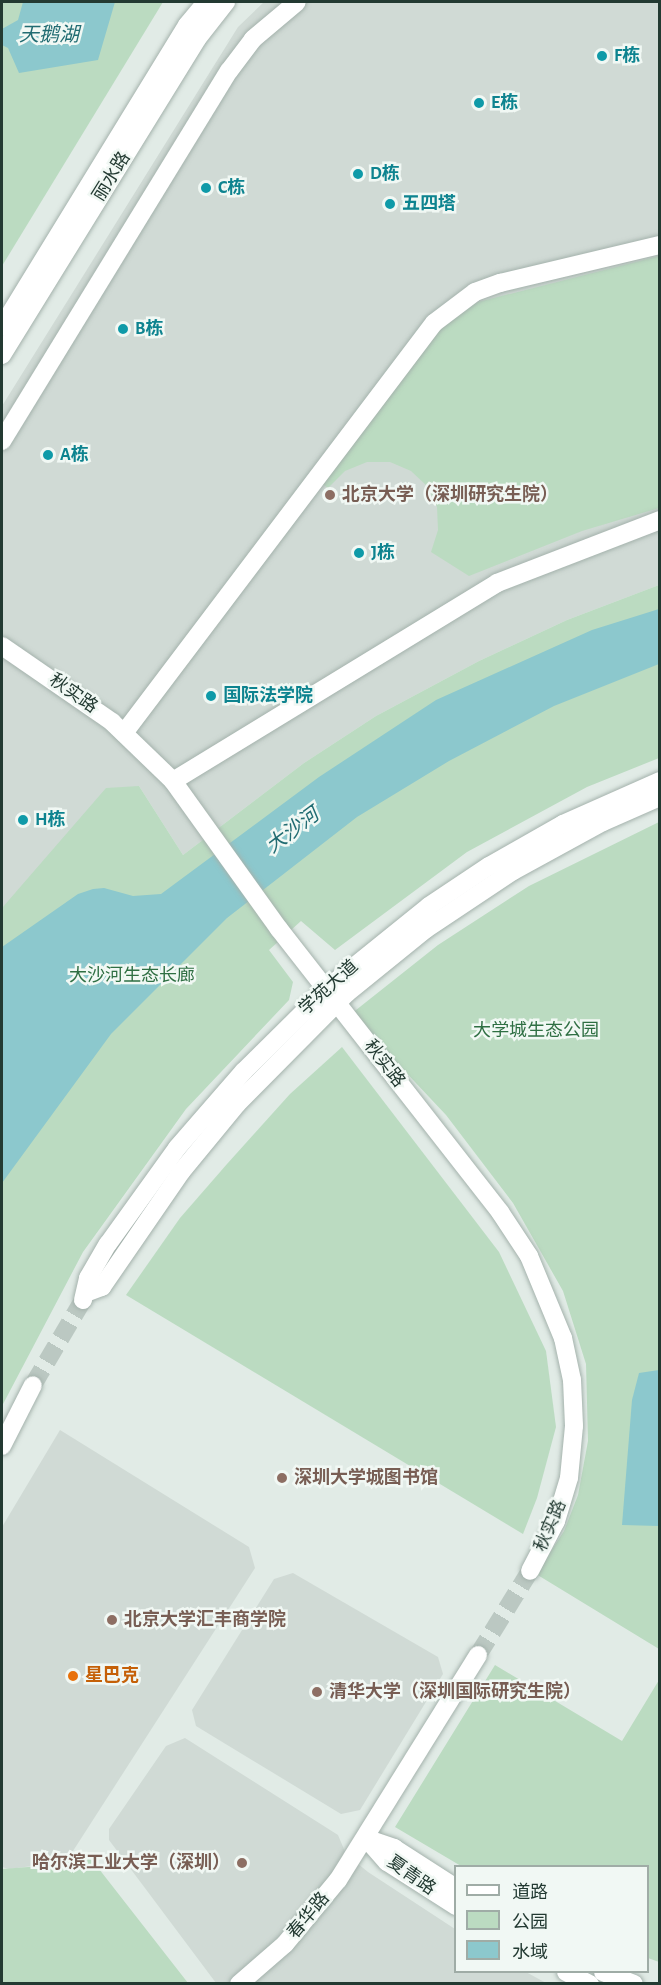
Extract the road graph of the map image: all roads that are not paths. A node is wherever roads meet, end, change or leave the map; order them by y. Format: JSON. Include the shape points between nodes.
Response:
{"nodes":[{"id":1,"x":206,"y":2,"type":"edge"},
{"id":2,"x":226,"y":2,"type":"edge"},
{"id":3,"x":297,"y":2,"type":"edge"},
{"id":4,"x":660,"y":245,"type":"edge"},
{"id":5,"x":2,"y":327,"type":"edge"},
{"id":6,"x":2,"y":355,"type":"edge"},
{"id":7,"x":2,"y":441,"type":"edge"},
{"id":8,"x":660,"y":520,"type":"edge"},
{"id":9,"x":2,"y":646,"type":"edge"},
{"id":10,"x":124,"y":733,"type":"junction"},
{"id":11,"x":173,"y":781,"type":"junction"},
{"id":12,"x":660,"y":781,"type":"edge"},
{"id":13,"x":660,"y":797,"type":"edge"},
{"id":14,"x":332,"y":996,"type":"junction"},
{"id":15,"x":86,"y":1296,"type":"tunnel mouth"},
{"id":16,"x":33,"y":1385,"type":"tunnel mouth"},
{"id":17,"x":2,"y":1446,"type":"edge"},
{"id":18,"x":530,"y":1571,"type":"tunnel mouth"},
{"id":19,"x":478,"y":1655,"type":"tunnel mouth"},
{"id":20,"x":366,"y":1838,"type":"junction"},
{"id":21,"x":454,"y":1887,"type":"edge"},
{"id":22,"x":454,"y":1905,"type":"edge"},
{"id":23,"x":570,"y":1973,"type":"edge"},
{"id":24,"x":608,"y":1973,"type":"edge"},
{"id":25,"x":239,"y":1983,"type":"edge"},
{"id":26,"x":590,"y":1983,"type":"edge"},
{"id":27,"x":633,"y":1983,"type":"edge"}],
"edges":[{"from":1,"to":5,"type":"street","name":"丽水路","via":[[187,25]]},
{"from":2,"to":6,"type":"street","name":"丽水路","via":[[197,39]]},
{"from":3,"to":7,"type":"street","via":[[253,39],[229,71]]},
{"from":4,"to":10,"type":"street","via":[[500,283],[476,292],[434,323]]},
{"from":8,"to":11,"type":"street","via":[[497,583]]},
{"from":9,"to":10,"type":"street","name":"秋实路"},
{"from":10,"to":11,"type":"street","name":"秋实路"},
{"from":11,"to":14,"type":"street","name":"秋实路"},
{"from":12,"to":14,"type":"street","name":"学苑大道","via":[[563,824],[489,866],[395,932]]},
{"from":13,"to":14,"type":"street","name":"学苑大道","via":[[603,822],[513,871]]},
{"from":14,"to":15,"type":"street","name":"学苑大道","via":[[210,1136],[102,1287]]},
{"from":14,"to":18,"type":"street","name":"秋实路","via":[[500,1212],[529,1256],[563,1338],[573,1414],[569,1478],[556,1521]]},
{"from":16,"to":17,"type":"street"},
{"from":19,"to":20,"type":"street"},
{"from":20,"to":21,"type":"street","name":"夏青路","via":[[394,1848]]},
{"from":20,"to":22,"type":"street","name":"夏青路","via":[[387,1862]]},
{"from":20,"to":25,"type":"street","name":"春华路","via":[[311,1916]]},
{"from":23,"to":26,"type":"street"},
{"from":24,"to":27,"type":"street"}]}
